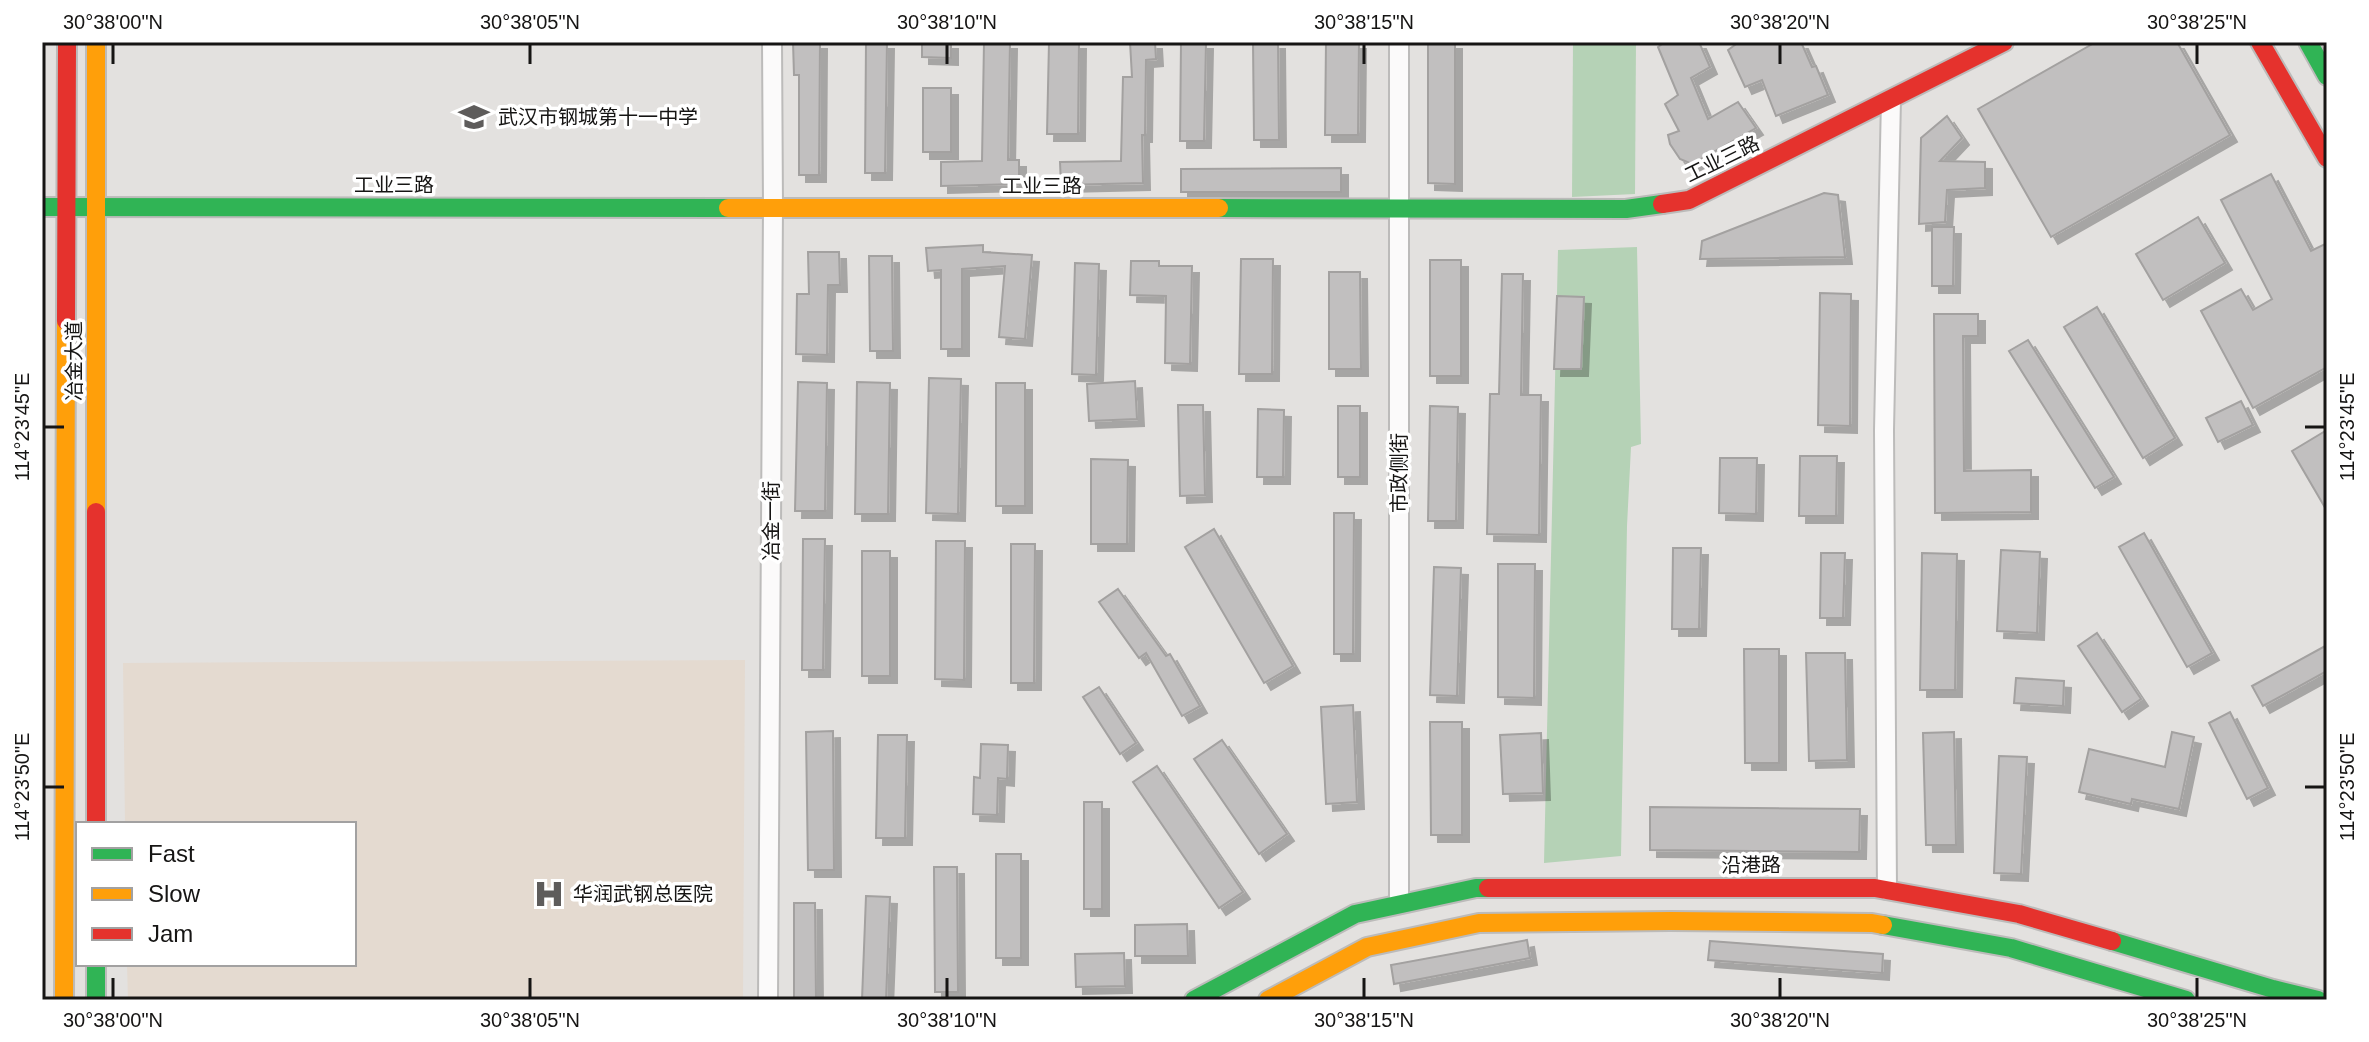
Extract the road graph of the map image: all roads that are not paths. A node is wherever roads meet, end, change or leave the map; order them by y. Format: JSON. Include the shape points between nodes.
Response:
{"nodes":[{"id":1,"x":67,"y":42,"type":"edge"},
{"id":2,"x":96,"y":42,"type":"edge"},
{"id":3,"x":772,"y":42,"type":"edge"},
{"id":4,"x":1399,"y":42,"type":"edge"},
{"id":5,"x":2004,"y":42,"type":"edge"},
{"id":6,"x":2260,"y":42,"type":"edge"},
{"id":7,"x":2308,"y":42,"type":"edge"},
{"id":8,"x":2327,"y":76,"type":"edge"},
{"id":9,"x":1891,"y":99,"type":"junction"},
{"id":10,"x":2327,"y":158,"type":"edge"},
{"id":11,"x":42,"y":207,"type":"edge"},
{"id":12,"x":67,"y":207,"type":"junction"},
{"id":13,"x":96,"y":207,"type":"junction"},
{"id":14,"x":773,"y":207,"type":"junction"},
{"id":15,"x":1399,"y":209,"type":"junction"},
{"id":16,"x":96,"y":822,"type":"edge"},
{"id":17,"x":1887,"y":890,"type":"junction"},
{"id":18,"x":1399,"y":904,"type":"junction"},
{"id":19,"x":96,"y":966,"type":"edge"},
{"id":20,"x":64,"y":1000,"type":"edge"},
{"id":21,"x":96,"y":1000,"type":"edge"},
{"id":22,"x":768,"y":1000,"type":"edge"},
{"id":23,"x":1194,"y":1000,"type":"edge"},
{"id":24,"x":1268,"y":1000,"type":"edge"},
{"id":25,"x":2186,"y":1000,"type":"edge"},
{"id":26,"x":2318,"y":1000,"type":"edge"}],
"edges":[{"from":1,"to":12,"type":"main road","name":"冶金大道"},
{"from":2,"to":13,"type":"main road","name":"冶金大道"},
{"from":3,"to":14,"type":"street","name":"冶金一街"},
{"from":4,"to":15,"type":"street","name":"市政侧街"},
{"from":5,"to":9,"type":"main road","name":"工业三路"},
{"from":6,"to":10,"type":"main road"},
{"from":7,"to":8,"type":"main road"},
{"from":9,"to":15,"type":"main road","name":"工业三路","via":[[1689,200],[1626,209]]},
{"from":9,"to":17,"type":"street","via":[[1884,430]]},
{"from":11,"to":12,"type":"main road","name":"工业三路"},
{"from":12,"to":13,"type":"main road","name":"工业三路"},
{"from":12,"to":20,"type":"main road","name":"冶金大道"},
{"from":13,"to":14,"type":"main road","name":"工业三路"},
{"from":13,"to":16,"type":"main road","name":"冶金大道"},
{"from":14,"to":15,"type":"main road","name":"工业三路"},
{"from":14,"to":22,"type":"street","name":"冶金一街"},
{"from":15,"to":18,"type":"street","name":"市政侧街"},
{"from":17,"to":18,"type":"main road","name":"沿港路","via":[[1476,888]]},
{"from":17,"to":26,"type":"main road","name":"沿港路","via":[[2019,914]]},
{"from":18,"to":23,"type":"main road","name":"沿港路","via":[[1355,914]]},
{"from":19,"to":21,"type":"main road"},
{"from":24,"to":25,"type":"main road","via":[[1367,947],[1479,923],[1671,921],[1872,923],[2011,948]]}]}
